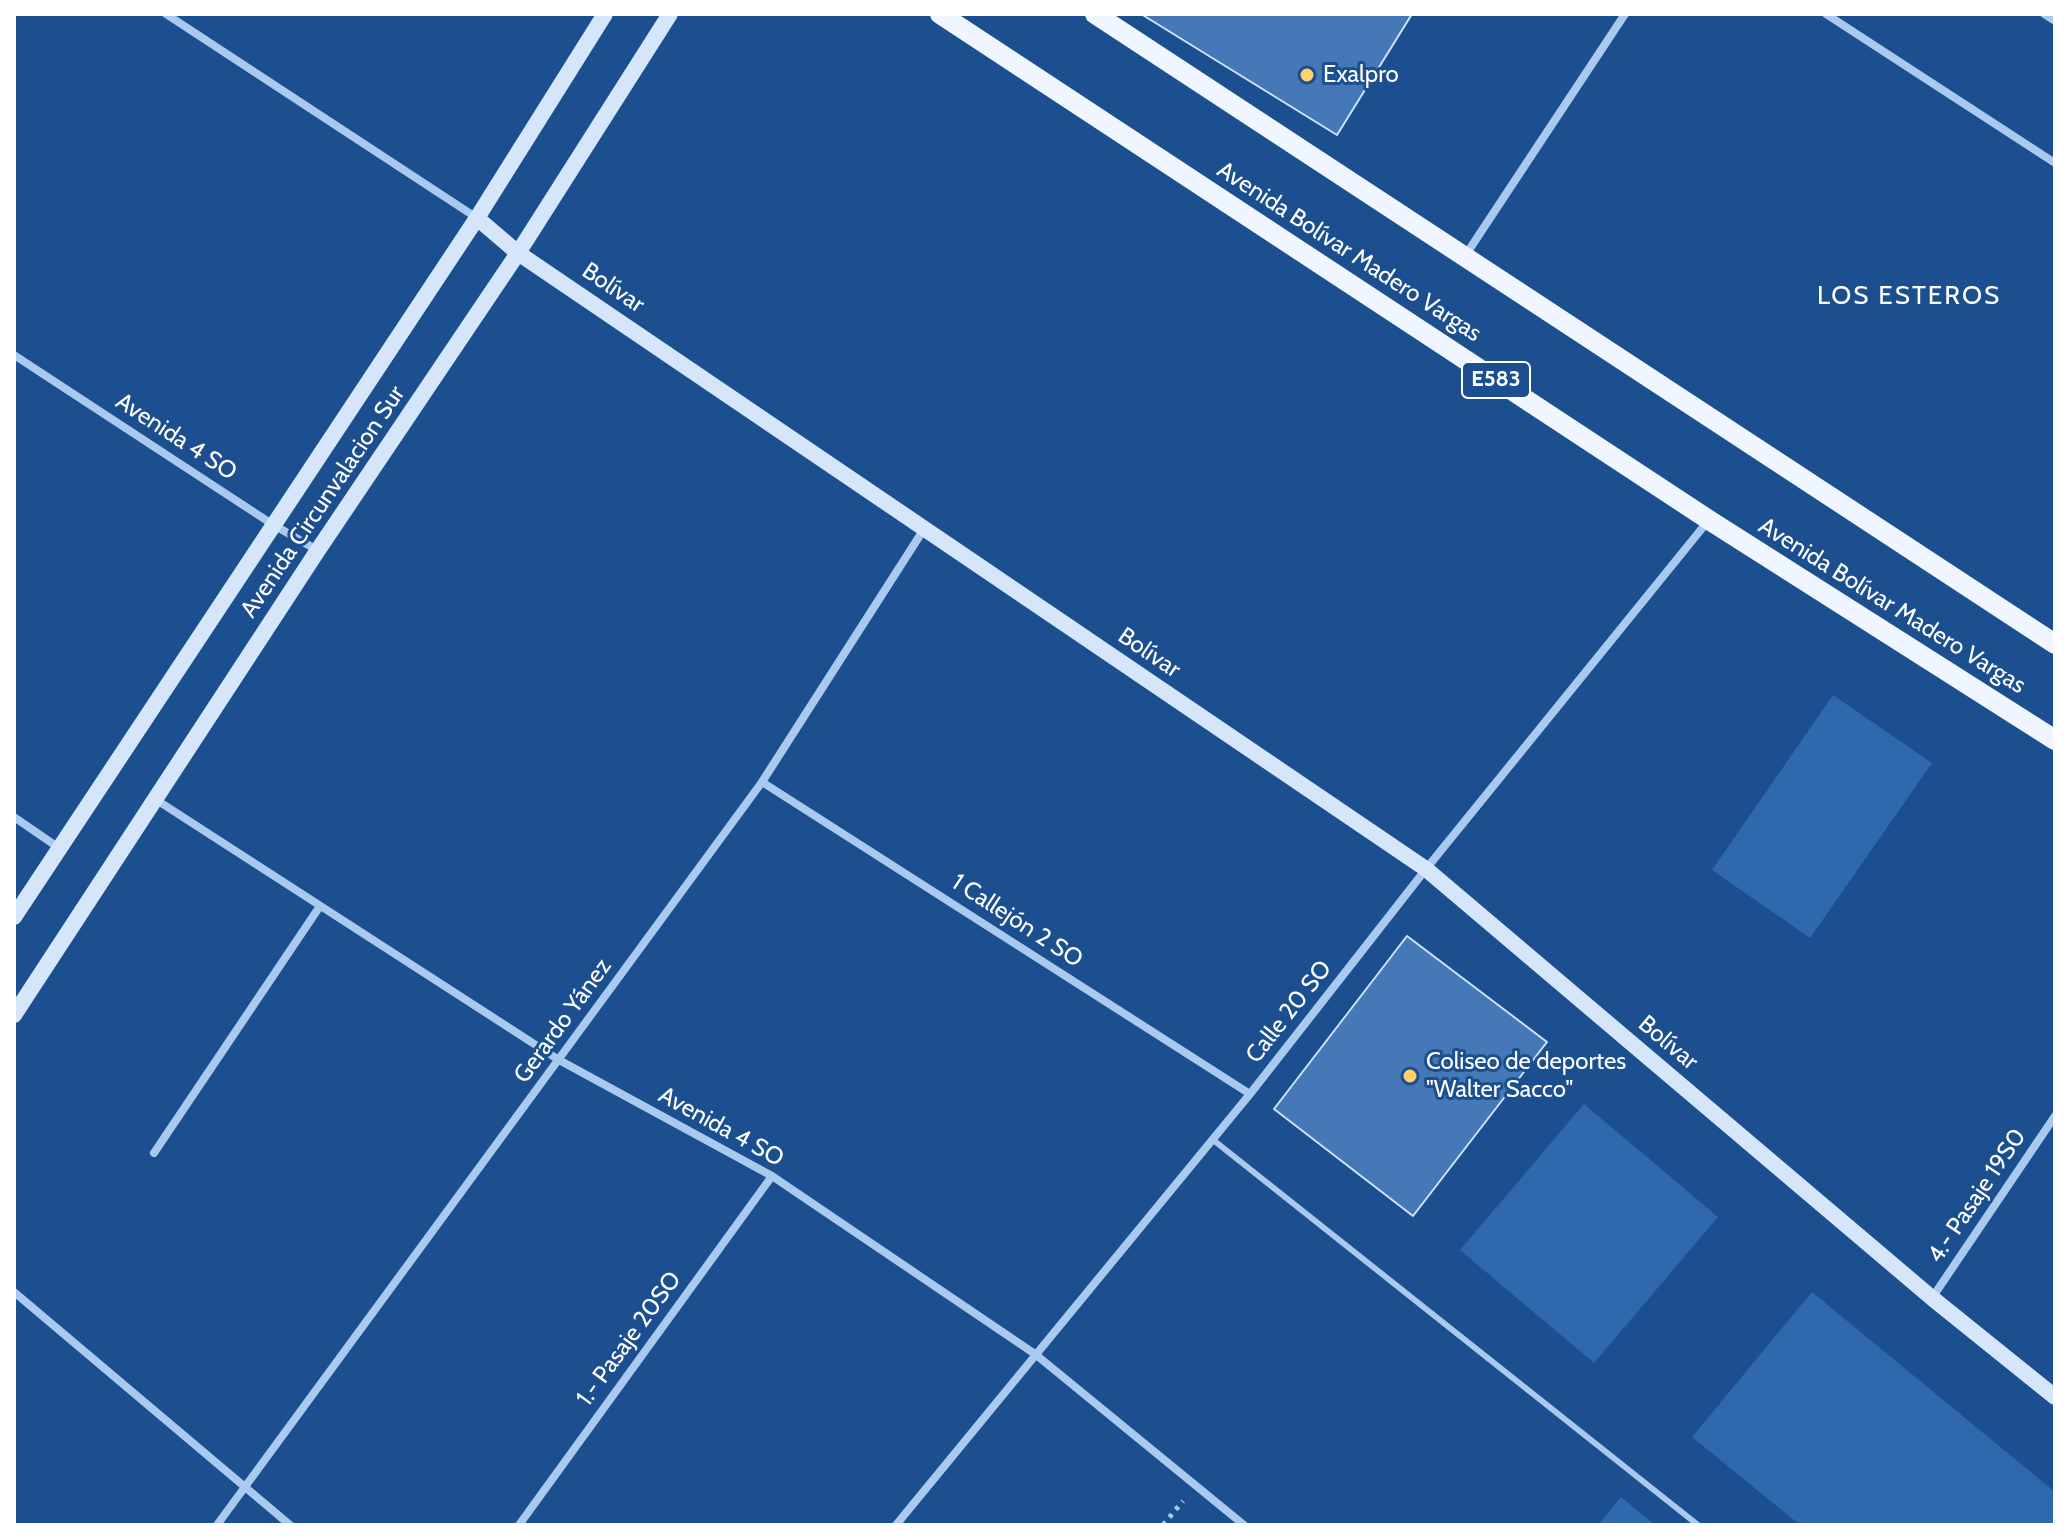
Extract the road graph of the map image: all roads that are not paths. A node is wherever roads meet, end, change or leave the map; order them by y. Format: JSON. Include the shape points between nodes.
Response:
{"nodes":[{"id":1,"x":166,"y":14,"type":"edge"},
{"id":2,"x":605,"y":14,"type":"edge"},
{"id":3,"x":670,"y":14,"type":"edge"},
{"id":4,"x":940,"y":14,"type":"edge"},
{"id":5,"x":1095,"y":14,"type":"edge"},
{"id":6,"x":1625,"y":14,"type":"edge"},
{"id":7,"x":1826,"y":14,"type":"edge"},
{"id":8,"x":2044,"y":14,"type":"edge"},
{"id":9,"x":2055,"y":21,"type":"edge"},
{"id":10,"x":2055,"y":163,"type":"edge"},
{"id":11,"x":477,"y":218,"type":"junction"},
{"id":12,"x":518,"y":253,"type":"junction"},
{"id":13,"x":1465,"y":257,"type":"junction"},
{"id":14,"x":14,"y":355,"type":"edge"},
{"id":15,"x":1709,"y":520,"type":"junction"},
{"id":16,"x":272,"y":524,"type":"junction"},
{"id":17,"x":924,"y":529,"type":"junction"},
{"id":18,"x":318,"y":550,"type":"junction"},
{"id":19,"x":2055,"y":644,"type":"edge"},
{"id":20,"x":2055,"y":740,"type":"edge"},
{"id":21,"x":762,"y":782,"type":"junction"},
{"id":22,"x":155,"y":799,"type":"junction"},
{"id":23,"x":14,"y":817,"type":"edge"},
{"id":24,"x":59,"y":848,"type":"junction"},
{"id":25,"x":1426,"y":869,"type":"junction"},
{"id":26,"x":320,"y":906,"type":"junction"},
{"id":27,"x":14,"y":917,"type":"edge"},
{"id":28,"x":14,"y":1015,"type":"edge"},
{"id":29,"x":559,"y":1060,"type":"junction"},
{"id":30,"x":1250,"y":1094,"type":"junction"},
{"id":31,"x":2055,"y":1116,"type":"edge"},
{"id":32,"x":1212,"y":1139,"type":"junction"},
{"id":33,"x":154,"y":1153,"type":"dead end"},
{"id":34,"x":772,"y":1176,"type":"junction"},
{"id":35,"x":14,"y":1292,"type":"edge"},
{"id":36,"x":1932,"y":1298,"type":"junction"},
{"id":37,"x":1035,"y":1354,"type":"junction"},
{"id":38,"x":2055,"y":1397,"type":"edge"},
{"id":39,"x":245,"y":1490,"type":"junction"},
{"id":40,"x":217,"y":1525,"type":"edge"},
{"id":41,"x":290,"y":1525,"type":"edge"},
{"id":42,"x":519,"y":1525,"type":"edge"},
{"id":43,"x":896,"y":1525,"type":"edge"},
{"id":44,"x":1244,"y":1525,"type":"edge"},
{"id":45,"x":1698,"y":1525,"type":"edge"}],
"edges":[{"from":1,"to":11,"type":"street","name":"Bolívar"},
{"from":2,"to":11,"type":"main road","name":"Avenida Circunvalacion Sur"},
{"from":3,"to":12,"type":"main road","name":"Avenida Circunvalacion Sur"},
{"from":4,"to":15,"type":"main road","name":"Avenida Bolívar Madero Vargas","number":"E583"},
{"from":5,"to":13,"type":"main road"},
{"from":6,"to":13,"type":"street"},
{"from":7,"to":10,"type":"street"},
{"from":8,"to":9,"type":"street"},
{"from":11,"to":12,"type":"main road","name":"Bolívar"},
{"from":11,"to":16,"type":"main road","name":"Avenida Circunvalacion Sur"},
{"from":12,"to":17,"type":"main road","name":"Bolívar"},
{"from":12,"to":18,"type":"main road","name":"Avenida Circunvalacion Sur"},
{"from":13,"to":19,"type":"main road"},
{"from":14,"to":16,"type":"street","name":"Avenida 4 SO"},
{"from":15,"to":20,"type":"main road","name":"Avenida Bolívar Madero Vargas","number":"E583"},
{"from":15,"to":25,"type":"street","name":"Calle 20 SO"},
{"from":16,"to":18,"type":"street","name":"Avenida 4 SO"},
{"from":16,"to":24,"type":"main road","name":"Avenida Circunvalacion Sur"},
{"from":17,"to":21,"type":"street","name":"Gerardo Yánez"},
{"from":17,"to":25,"type":"main road","name":"Bolívar"},
{"from":18,"to":22,"type":"main road","name":"Avenida Circunvalacion Sur"},
{"from":21,"to":29,"type":"street","name":"Gerardo Yánez"},
{"from":21,"to":30,"type":"street","name":"1 Callejón 2 SO"},
{"from":22,"to":26,"type":"street","name":"Avenida 4 SO"},
{"from":22,"to":28,"type":"main road","name":"Avenida Circunvalacion Sur"},
{"from":23,"to":24,"type":"street"},
{"from":24,"to":27,"type":"main road","name":"Avenida Circunvalacion Sur"},
{"from":25,"to":30,"type":"street","name":"Calle 20 SO"},
{"from":25,"to":36,"type":"main road","name":"Bolívar"},
{"from":26,"to":29,"type":"street","name":"Avenida 4 SO"},
{"from":26,"to":33,"type":"street"},
{"from":29,"to":34,"type":"street","name":"Avenida 4 SO"},
{"from":29,"to":39,"type":"street","name":"Gerardo Yánez"},
{"from":30,"to":32,"type":"street","name":"Calle 20 SO"},
{"from":31,"to":36,"type":"street","name":"4.- Pasaje 19S0"},
{"from":32,"to":37,"type":"street","name":"Calle 20 SO"},
{"from":32,"to":45,"type":"lane"},
{"from":34,"to":37,"type":"street","name":"Avenida 4 SO"},
{"from":34,"to":42,"type":"street","name":"1.- Pasaje 20SO"},
{"from":35,"to":39,"type":"street"},
{"from":36,"to":38,"type":"main road","name":"Bolívar"},
{"from":37,"to":43,"type":"street","name":"Calle 20 SO"},
{"from":37,"to":44,"type":"street","name":"Avenida 4 SO"},
{"from":39,"to":40,"type":"street","name":"Gerardo Yánez"},
{"from":39,"to":41,"type":"street"}]}
